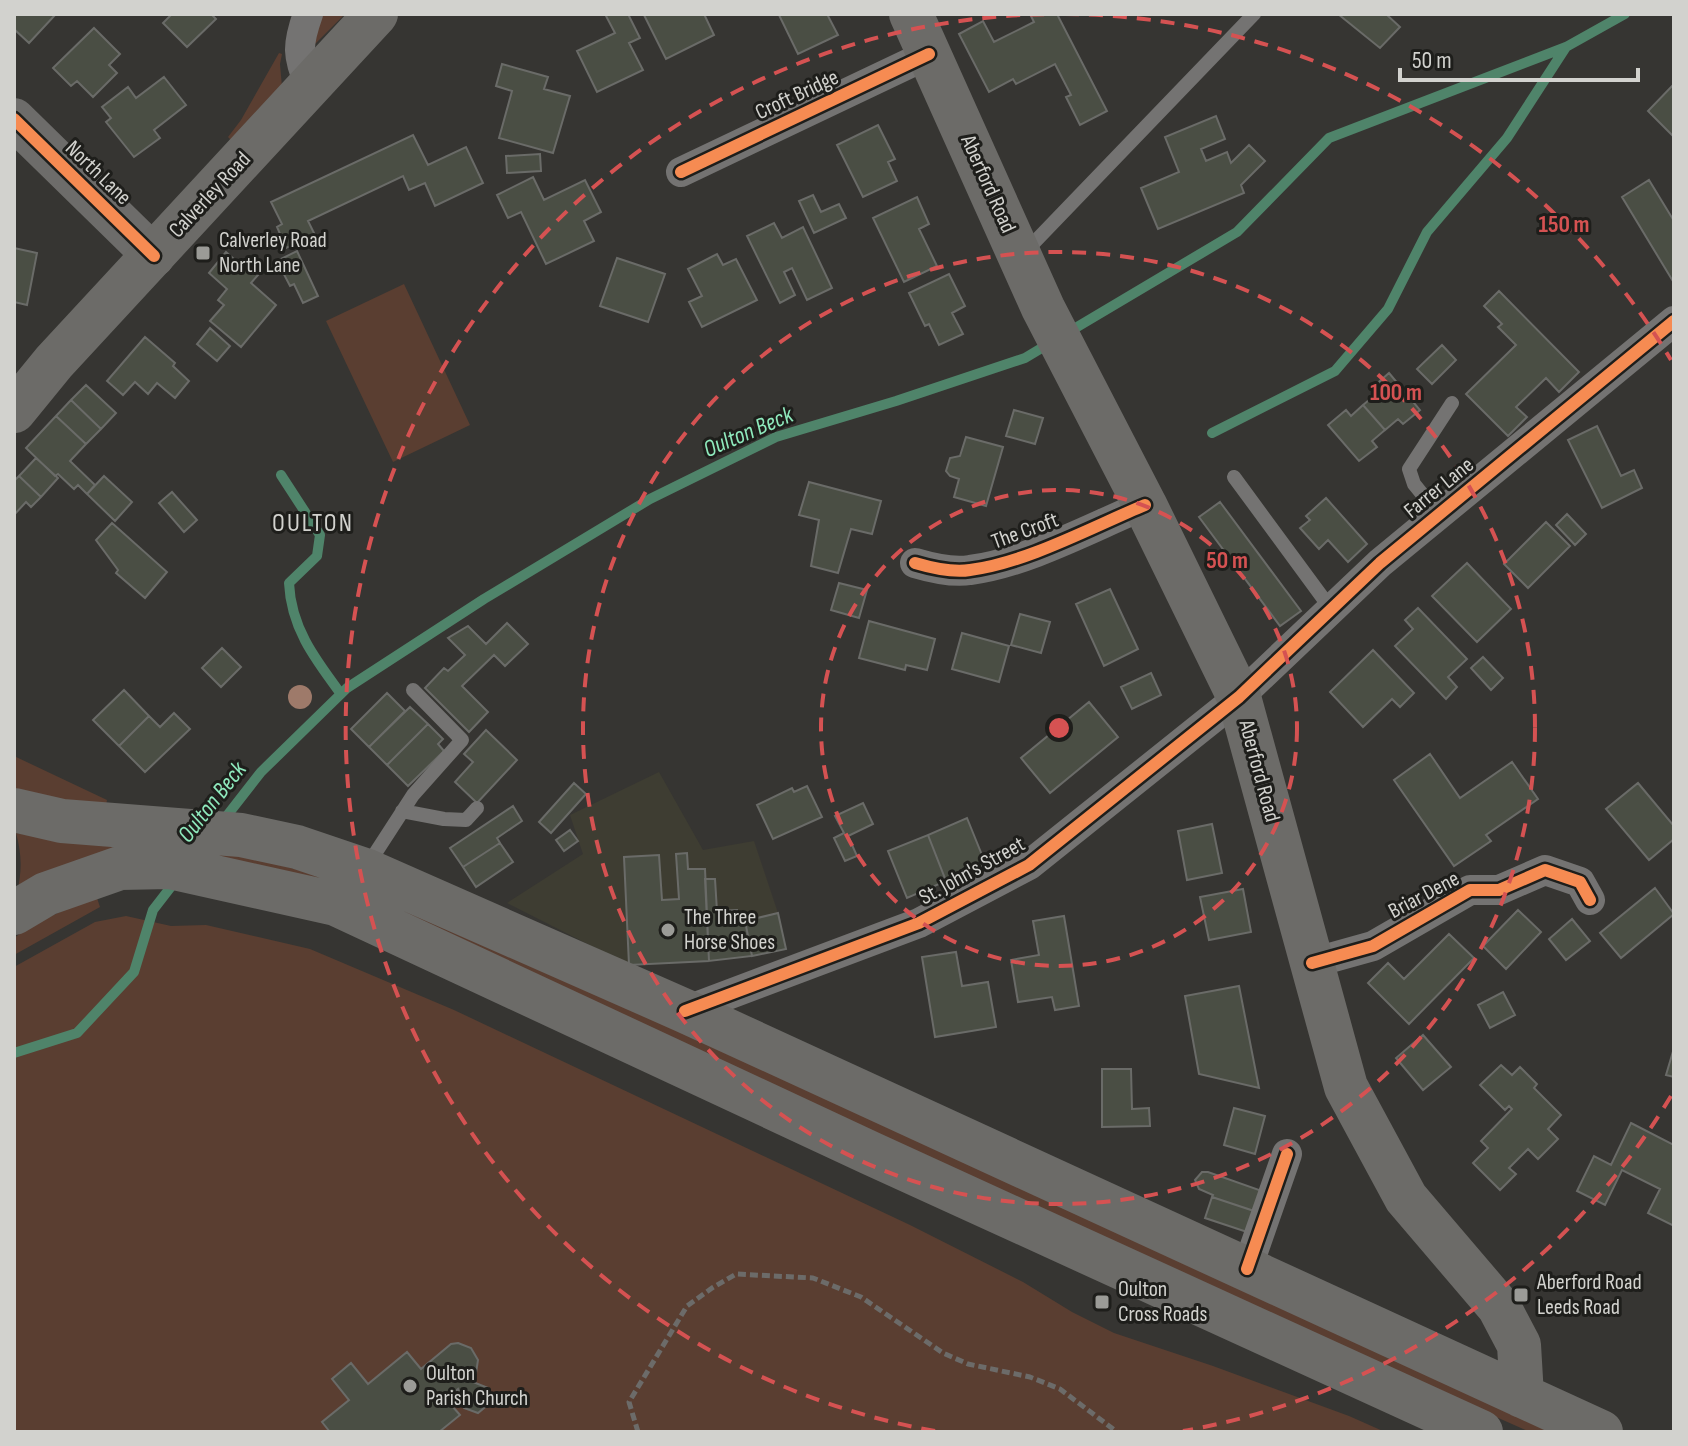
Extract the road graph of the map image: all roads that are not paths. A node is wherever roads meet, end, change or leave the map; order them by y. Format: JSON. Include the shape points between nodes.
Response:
{"nodes":[{"id":1,"x":308,"y":14,"type":"edge"},
{"id":2,"x":376,"y":14,"type":"edge"},
{"id":3,"x":911,"y":14,"type":"edge"},
{"id":4,"x":1254,"y":14,"type":"edge"},
{"id":5,"x":929,"y":54,"type":"junction"},
{"id":6,"x":310,"y":86,"type":"junction"},
{"id":7,"x":14,"y":119,"type":"edge"},
{"id":8,"x":681,"y":172,"type":"dead end"},
{"id":9,"x":154,"y":256,"type":"junction"},
{"id":10,"x":1020,"y":257,"type":"junction"},
{"id":11,"x":1674,"y":321,"type":"edge"},
{"id":12,"x":1452,"y":403,"type":"dead end"},
{"id":13,"x":14,"y":411,"type":"edge"},
{"id":14,"x":1234,"y":477,"type":"dead end"},
{"id":15,"x":1145,"y":505,"type":"junction"},
{"id":16,"x":1439,"y":515,"type":"junction"},
{"id":17,"x":915,"y":563,"type":"dead end"},
{"id":18,"x":1331,"y":609,"type":"junction"},
{"id":19,"x":413,"y":690,"type":"dead end"},
{"id":20,"x":1239,"y":697,"type":"junction"},
{"id":21,"x":477,"y":808,"type":"dead end"},
{"id":22,"x":14,"y":810,"type":"edge"},
{"id":23,"x":402,"y":811,"type":"junction"},
{"id":24,"x":180,"y":848,"type":"junction"},
{"id":25,"x":365,"y":870,"type":"junction"},
{"id":26,"x":1590,"y":900,"type":"dead end"},
{"id":27,"x":14,"y":913,"type":"edge"},
{"id":28,"x":1312,"y":963,"type":"junction"},
{"id":29,"x":685,"y":1011,"type":"junction"},
{"id":30,"x":1287,"y":1154,"type":"dead end"},
{"id":31,"x":1247,"y":1269,"type":"junction"},
{"id":32,"x":1522,"y":1396,"type":"junction"},
{"id":33,"x":1481,"y":1432,"type":"edge"},
{"id":34,"x":1601,"y":1432,"type":"edge"}],
"edges":[{"from":1,"to":6,"type":"street","via":[[299,52]]},
{"from":2,"to":6,"type":"main road","name":"Calverley Road"},
{"from":3,"to":5,"type":"main road","name":"Aberford Road"},
{"from":4,"to":10,"type":"lane"},
{"from":5,"to":8,"type":"street","name":"Croft Bridge"},
{"from":5,"to":10,"type":"main road","name":"Aberford Road"},
{"from":6,"to":9,"type":"main road","name":"Calverley Road"},
{"from":7,"to":9,"type":"street","name":"North Lane"},
{"from":9,"to":13,"type":"main road","name":"Calverley Road"},
{"from":10,"to":15,"type":"main road","name":"Aberford Road"},
{"from":11,"to":16,"type":"street","name":"Farrer Lane"},
{"from":12,"to":16,"type":"lane","via":[[1409,469],[1414,484]]},
{"from":14,"to":18,"type":"lane"},
{"from":15,"to":17,"type":"street","name":"The Croft","via":[[1008,562],[967,571]]},
{"from":15,"to":20,"type":"main road","name":"Aberford Road"},
{"from":16,"to":18,"type":"street","name":"Farrer Lane"},
{"from":18,"to":20,"type":"street","name":"Farrer Lane"},
{"from":19,"to":23,"type":"lane","via":[[462,740]]},
{"from":20,"to":28,"type":"main road","name":"Aberford Road"},
{"from":20,"to":29,"type":"street","name":"St. John's Street","via":[[1029,865],[919,923]]},
{"from":21,"to":23,"type":"lane","via":[[466,820]]},
{"from":22,"to":24,"type":"main road"},
{"from":23,"to":25,"type":"lane"},
{"from":24,"to":25,"type":"main road","via":[[241,835]]},
{"from":24,"to":27,"type":"main road","via":[[46,894]]},
{"from":24,"to":33,"type":"main road","via":[[214,877],[336,904]]},
{"from":25,"to":29,"type":"main road"},
{"from":26,"to":28,"type":"street","name":"Briar Dene","via":[[1580,882],[1545,870],[1499,890],[1470,890],[1373,946]]},
{"from":28,"to":32,"type":"main road","name":"Aberford Road","via":[[1346,1087],[1406,1198],[1499,1307],[1519,1345]]},
{"from":29,"to":31,"type":"main road"},
{"from":30,"to":31,"type":"street"},
{"from":31,"to":32,"type":"main road"},
{"from":32,"to":34,"type":"main road"}]}
